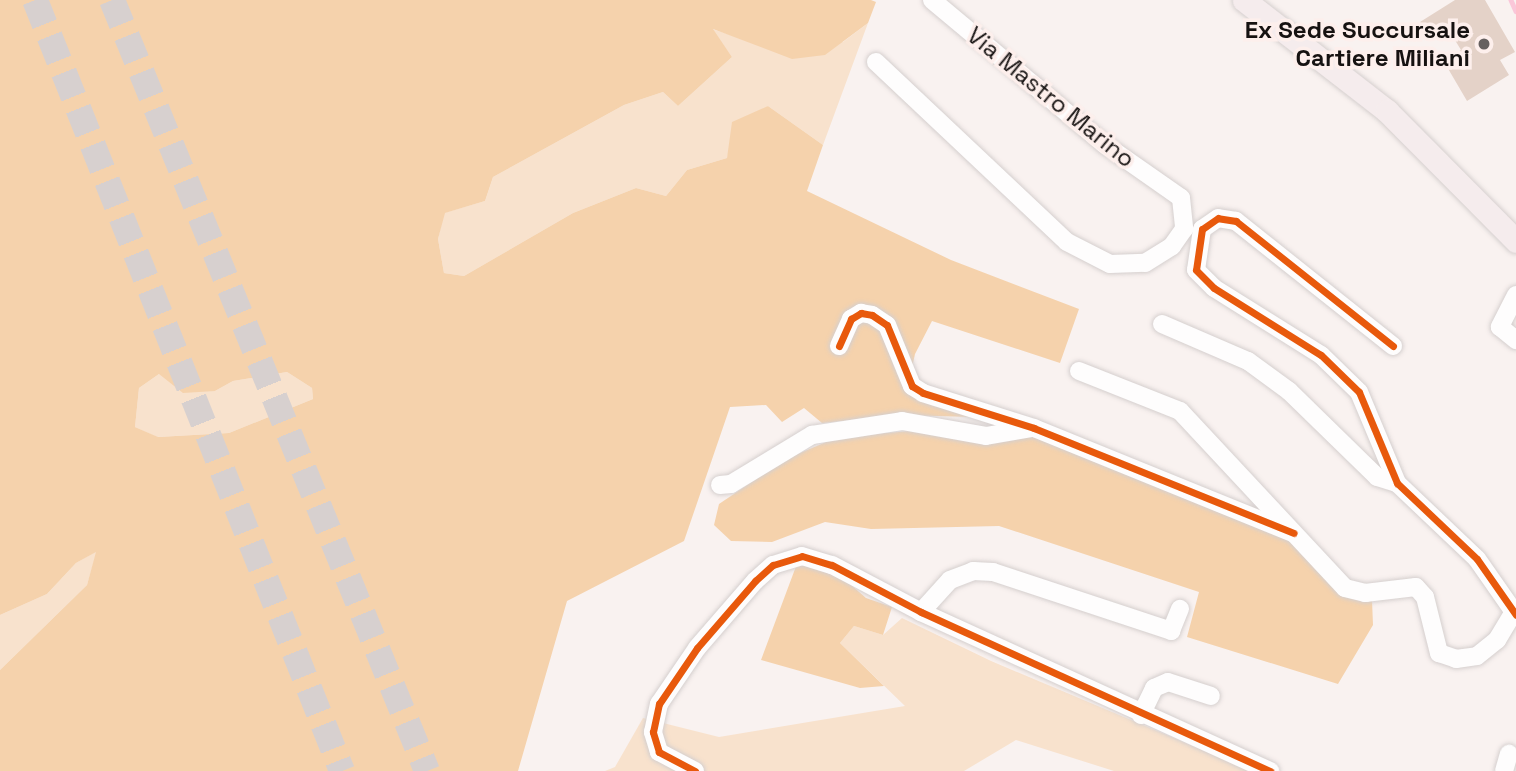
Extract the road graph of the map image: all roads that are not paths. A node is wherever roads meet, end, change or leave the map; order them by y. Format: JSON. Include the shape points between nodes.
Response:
{"nodes":[{"id":1,"x":932,"y":0,"type":"edge"},
{"id":2,"x":1244,"y":0,"type":"edge"},
{"id":3,"x":876,"y":62,"type":"dead end"},
{"id":4,"x":1184,"y":229,"type":"junction"},
{"id":5,"x":1202,"y":229,"type":"junction"},
{"id":6,"x":1516,"y":241,"type":"edge"},
{"id":7,"x":1516,"y":295,"type":"edge"},
{"id":8,"x":1162,"y":324,"type":"dead end"},
{"id":9,"x":1516,"y":340,"type":"edge"},
{"id":10,"x":839,"y":346,"type":"dead end"},
{"id":11,"x":1393,"y":346,"type":"dead end"},
{"id":12,"x":1079,"y":371,"type":"dead end"},
{"id":13,"x":1034,"y":428,"type":"junction"},
{"id":14,"x":1397,"y":483,"type":"junction"},
{"id":15,"x":720,"y":485,"type":"dead end"},
{"id":16,"x":1294,"y":533,"type":"junction"},
{"id":17,"x":1180,"y":609,"type":"dead end"},
{"id":18,"x":920,"y":612,"type":"junction"},
{"id":19,"x":1515,"y":614,"type":"edge"},
{"id":20,"x":1211,"y":696,"type":"dead end"},
{"id":21,"x":1141,"y":715,"type":"junction"},
{"id":22,"x":695,"y":771,"type":"edge"},
{"id":23,"x":1270,"y":771,"type":"edge"}],
"edges":[{"from":1,"to":4,"type":"street","name":"Via Mastro Marino","via":[[1104,145],[1181,198]]},
{"from":2,"to":6,"type":"main road","via":[[1387,111]]},
{"from":3,"to":4,"type":"street","via":[[1067,242],[1110,264],[1145,263],[1172,246]]},
{"from":4,"to":5,"type":"street"},
{"from":5,"to":11,"type":"street","via":[[1218,218],[1236,221]]},
{"from":5,"to":14,"type":"street","via":[[1196,270],[1214,288],[1321,355],[1359,392]]},
{"from":7,"to":9,"type":"street","via":[[1500,327]]},
{"from":8,"to":14,"type":"street","via":[[1248,361],[1289,391],[1377,477]]},
{"from":10,"to":13,"type":"street","via":[[851,319],[861,313],[872,316],[887,325],[912,386]]},
{"from":12,"to":16,"type":"street","via":[[1180,411]]},
{"from":13,"to":15,"type":"street","via":[[986,436],[902,421],[812,435],[732,484]]},
{"from":13,"to":16,"type":"street"},
{"from":14,"to":19,"type":"street","via":[[1477,559]]},
{"from":16,"to":19,"type":"street","via":[[1345,588],[1365,593],[1416,587],[1425,597],[1439,653],[1456,659],[1487,648]]},
{"from":17,"to":18,"type":"street","via":[[1171,631],[993,572],[973,572],[950,580]]},
{"from":18,"to":21,"type":"street"},
{"from":18,"to":22,"type":"street","via":[[816,558],[787,558],[773,565],[728,610],[659,704],[653,723],[659,752]]},
{"from":20,"to":21,"type":"street","via":[[1168,682],[1154,688]]},
{"from":21,"to":23,"type":"street"}]}
